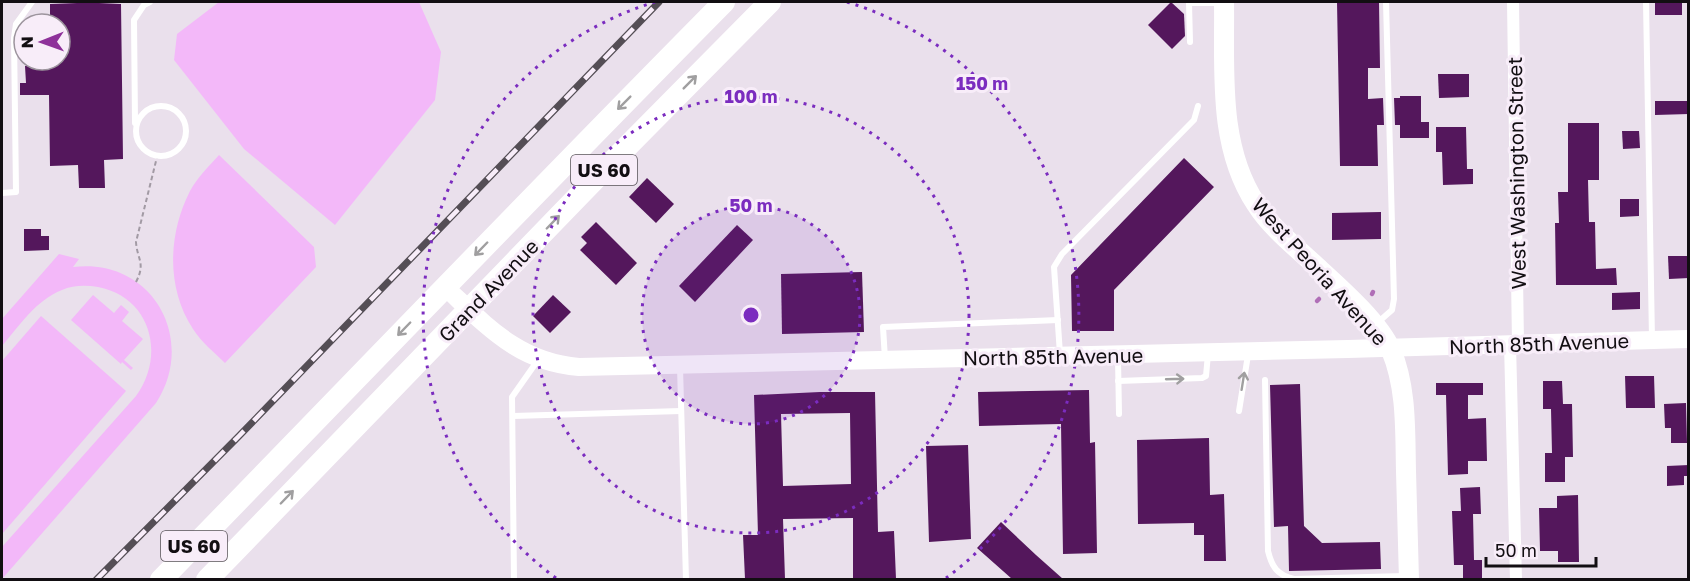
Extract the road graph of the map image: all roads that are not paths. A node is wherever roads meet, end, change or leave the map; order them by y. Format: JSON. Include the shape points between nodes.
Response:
{"nodes":[{"id":1,"x":32,"y":2,"type":"edge"},
{"id":2,"x":150,"y":2,"type":"edge"},
{"id":3,"x":724,"y":2,"type":"edge"},
{"id":4,"x":770,"y":2,"type":"edge"},
{"id":5,"x":1224,"y":2,"type":"edge"},
{"id":6,"x":1386,"y":2,"type":"edge"},
{"id":7,"x":1513,"y":2,"type":"edge"},
{"id":8,"x":1646,"y":2,"type":"edge"},
{"id":9,"x":1190,"y":42,"type":"dead end"},
{"id":10,"x":1198,"y":106,"type":"dead end"},
{"id":11,"x":135,"y":128,"type":"junction"},
{"id":12,"x":2,"y":193,"type":"edge"},
{"id":13,"x":445,"y":287,"type":"junction"},
{"id":14,"x":469,"y":309,"type":"junction"},
{"id":15,"x":1058,"y":320,"type":"junction"},
{"id":16,"x":1374,"y":326,"type":"junction"},
{"id":17,"x":1689,"y":339,"type":"edge"},
{"id":18,"x":1652,"y":340,"type":"junction"},
{"id":19,"x":1514,"y":344,"type":"junction"},
{"id":20,"x":1390,"y":348,"type":"junction"},
{"id":21,"x":1248,"y":351,"type":"junction"},
{"id":22,"x":1208,"y":352,"type":"junction"},
{"id":23,"x":1118,"y":354,"type":"junction"},
{"id":24,"x":1060,"y":355,"type":"junction"},
{"id":25,"x":538,"y":359,"type":"junction"},
{"id":26,"x":885,"y":359,"type":"junction"},
{"id":27,"x":680,"y":364,"type":"junction"},
{"id":28,"x":1265,"y":380,"type":"dead end"},
{"id":29,"x":1118,"y":381,"type":"junction"},
{"id":30,"x":681,"y":411,"type":"junction"},
{"id":31,"x":1239,"y":411,"type":"dead end"},
{"id":32,"x":1119,"y":414,"type":"dead end"},
{"id":33,"x":513,"y":416,"type":"junction"},
{"id":34,"x":226,"y":513,"type":"junction"},
{"id":35,"x":247,"y":539,"type":"junction"},
{"id":36,"x":1409,"y":578,"type":"edge"},
{"id":37,"x":161,"y":579,"type":"edge"},
{"id":38,"x":207,"y":579,"type":"edge"},
{"id":39,"x":514,"y":579,"type":"edge"},
{"id":40,"x":686,"y":579,"type":"edge"},
{"id":41,"x":1516,"y":579,"type":"edge"}],
"edges":[{"from":1,"to":12,"type":"lane","via":[[16,24],[14,38],[16,192]]},
{"from":2,"to":11,"type":"lane","via":[[134,20]]},
{"from":3,"to":13,"type":"highway","name":"Grand Avenue","number":"US 60","one_way":true},
{"from":14,"to":4,"type":"highway","name":"Grand Avenue","number":"US 60","one_way":true},
{"from":5,"to":9,"type":"lane","via":[[1189,3]]},
{"from":5,"to":16,"type":"main road","name":"West Peoria Avenue","via":[[1227,126],[1246,188],[1269,221]]},
{"from":6,"to":16,"type":"lane","via":[[1394,299],[1392,310]]},
{"from":7,"to":19,"type":"street","name":"West Washington Street"},
{"from":8,"to":18,"type":"lane"},
{"from":10,"to":15,"type":"lane","via":[[1194,120],[1062,254],[1054,267]]},
{"from":11,"to":11,"type":"lane","via":[[143,150],[157,157],[172,154],[183,144],[186,128],[179,113],[165,106],[142,114]]},
{"from":13,"to":14,"type":"street","name":"North 85th Avenue"},
{"from":13,"to":34,"type":"highway","name":"Grand Avenue","number":"US 60","one_way":true},
{"from":14,"to":25,"type":"street","name":"North 85th Avenue","via":[[513,347]]},
{"from":35,"to":14,"type":"highway","name":"Grand Avenue","number":"US 60","one_way":true},
{"from":15,"to":24,"type":"lane"},
{"from":15,"to":26,"type":"lane","via":[[883,327]]},
{"from":16,"to":20,"type":"main road","name":"West Peoria Avenue"},
{"from":17,"to":18,"type":"street","name":"North 85th Avenue"},
{"from":18,"to":19,"type":"street","name":"North 85th Avenue"},
{"from":19,"to":20,"type":"street","name":"North 85th Avenue"},
{"from":19,"to":41,"type":"street","name":"West Washington Street"},
{"from":20,"to":21,"type":"street","name":"North 85th Avenue"},
{"from":20,"to":36,"type":"main road","name":"West Peoria Avenue","via":[[1405,417]]},
{"from":21,"to":22,"type":"street","name":"North 85th Avenue"},
{"from":31,"to":21,"type":"lane","one_way":true},
{"from":22,"to":23,"type":"street","name":"North 85th Avenue"},
{"from":29,"to":22,"type":"lane","one_way":true,"via":[[1202,378],[1208,371]]},
{"from":23,"to":24,"type":"street","name":"North 85th Avenue"},
{"from":23,"to":29,"type":"lane"},
{"from":24,"to":26,"type":"street","name":"North 85th Avenue"},
{"from":25,"to":27,"type":"street","name":"North 85th Avenue","via":[[579,367]]},
{"from":25,"to":33,"type":"lane","via":[[512,397]]},
{"from":26,"to":27,"type":"street","name":"North 85th Avenue"},
{"from":27,"to":30,"type":"lane"},
{"from":28,"to":36,"type":"lane","via":[[1268,551],[1275,569],[1294,579]]},
{"from":29,"to":32,"type":"lane"},
{"from":30,"to":33,"type":"lane"},
{"from":30,"to":40,"type":"lane"},
{"from":33,"to":39,"type":"lane"},
{"from":34,"to":35,"type":"highway"},
{"from":34,"to":37,"type":"highway","name":"Grand Avenue","number":"US 60"},
{"from":35,"to":38,"type":"highway","name":"Grand Avenue","number":"US 60"}]}
